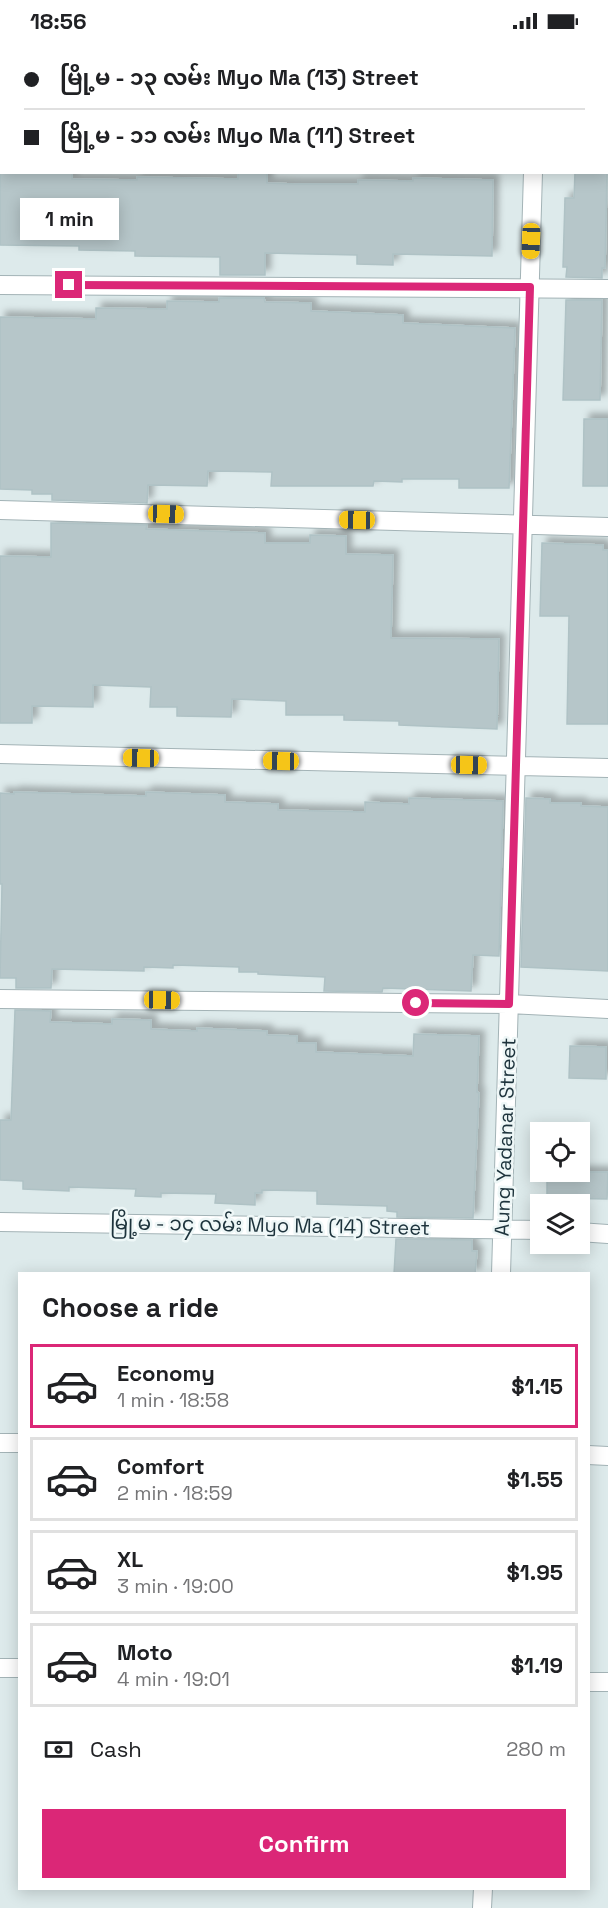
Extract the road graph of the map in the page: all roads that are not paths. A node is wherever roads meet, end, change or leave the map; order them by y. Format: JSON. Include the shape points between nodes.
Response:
{"nodes":[{"id":1,"x":533,"y":174,"type":"edge"},
{"id":2,"x":0,"y":285,"type":"edge"},
{"id":3,"x":530,"y":287,"type":"junction"},
{"id":4,"x":608,"y":289,"type":"edge"},
{"id":5,"x":0,"y":510,"type":"edge"},
{"id":6,"x":523,"y":524,"type":"junction"},
{"id":7,"x":608,"y":527,"type":"edge"},
{"id":8,"x":0,"y":754,"type":"edge"},
{"id":9,"x":516,"y":766,"type":"junction"},
{"id":10,"x":608,"y":768,"type":"edge"},
{"id":11,"x":0,"y":999,"type":"edge"},
{"id":12,"x":509,"y":1004,"type":"junction"},
{"id":13,"x":608,"y":1010,"type":"edge"},
{"id":14,"x":0,"y":1222,"type":"edge"},
{"id":15,"x":502,"y":1228,"type":"junction"},
{"id":16,"x":530,"y":1229,"type":"edge"},
{"id":17,"x":590,"y":1233,"type":"edge"},
{"id":18,"x":608,"y":1234,"type":"edge"},
{"id":19,"x":501,"y":1272,"type":"edge"},
{"id":20,"x":0,"y":1443,"type":"edge"},
{"id":21,"x":18,"y":1443,"type":"edge"},
{"id":22,"x":590,"y":1455,"type":"edge"},
{"id":23,"x":608,"y":1456,"type":"edge"},
{"id":24,"x":0,"y":1668,"type":"edge"},
{"id":25,"x":18,"y":1668,"type":"edge"},
{"id":26,"x":590,"y":1682,"type":"edge"},
{"id":27,"x":608,"y":1682,"type":"edge"},
{"id":28,"x":483,"y":1890,"type":"edge"},
{"id":29,"x":482,"y":1908,"type":"edge"}],
"edges":[{"from":1,"to":3,"type":"street","name":"Aung Yadanar Street"},
{"from":2,"to":3,"type":"street"},
{"from":3,"to":4,"type":"street"},
{"from":3,"to":6,"type":"street","name":"Aung Yadanar Street"},
{"from":5,"to":6,"type":"street"},
{"from":6,"to":7,"type":"street"},
{"from":6,"to":9,"type":"street","name":"Aung Yadanar Street"},
{"from":8,"to":9,"type":"street"},
{"from":9,"to":10,"type":"street"},
{"from":9,"to":12,"type":"street","name":"Aung Yadanar Street"},
{"from":11,"to":12,"type":"street"},
{"from":12,"to":13,"type":"street"},
{"from":12,"to":15,"type":"street","name":"Aung Yadanar Street"},
{"from":14,"to":15,"type":"street","name":"မြို့မ - ၁၄ လမ်း Myo Ma (14) Street"},
{"from":15,"to":16,"type":"street","name":"မြို့မ - ၁၄ လမ်း Myo Ma (14) Street"},
{"from":15,"to":19,"type":"street","name":"Aung Yadanar Street"},
{"from":17,"to":18,"type":"street"},
{"from":20,"to":21,"type":"street"},
{"from":22,"to":23,"type":"street"},
{"from":24,"to":25,"type":"street"},
{"from":26,"to":27,"type":"street"},
{"from":28,"to":29,"type":"street"}]}
